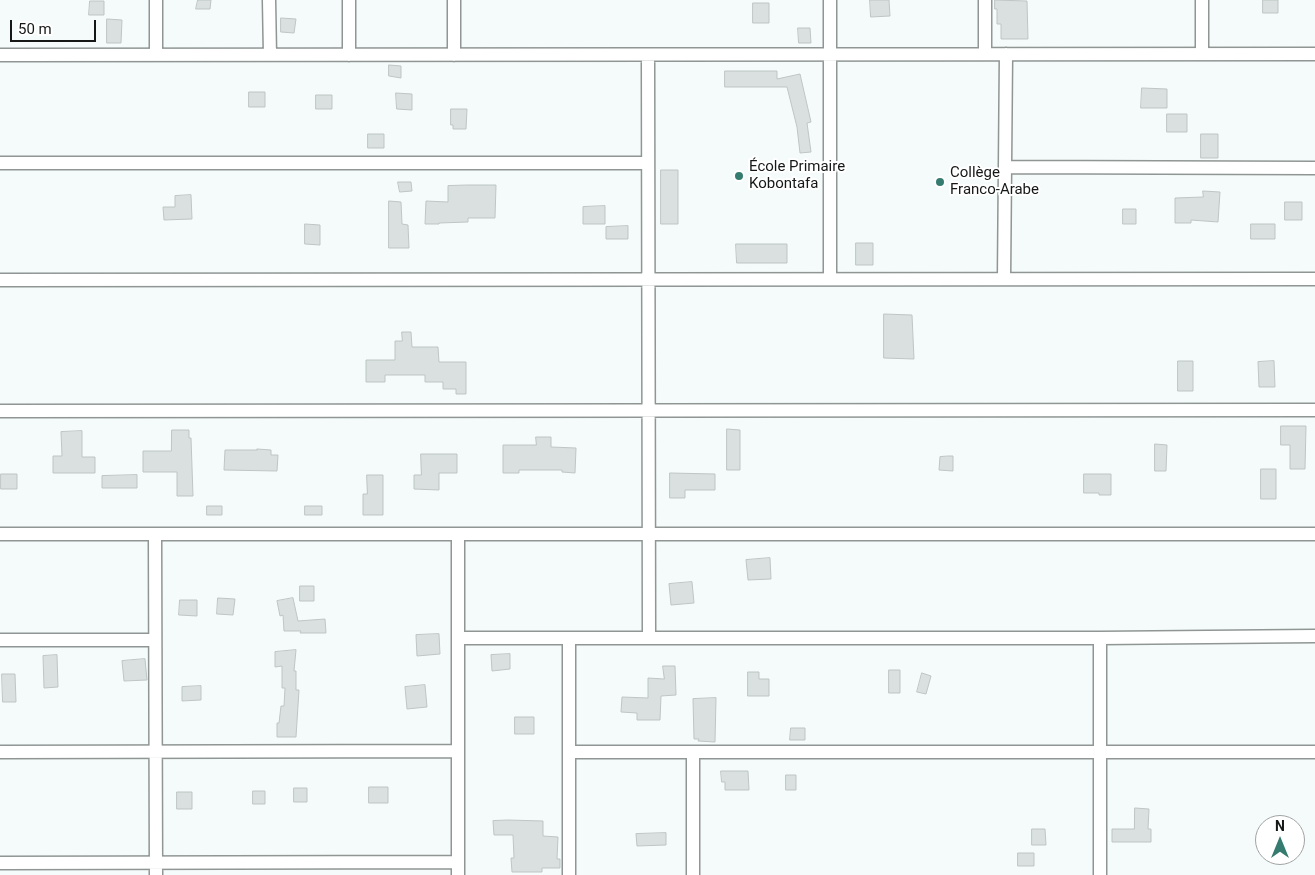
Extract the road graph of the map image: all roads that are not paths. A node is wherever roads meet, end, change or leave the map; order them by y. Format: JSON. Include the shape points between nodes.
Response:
{"nodes":[{"id":1,"x":156,"y":0,"type":"edge"},
{"id":2,"x":270,"y":0,"type":"edge"},
{"id":3,"x":348,"y":0,"type":"edge"},
{"id":4,"x":454,"y":0,"type":"edge"},
{"id":5,"x":830,"y":0,"type":"edge"},
{"id":6,"x":985,"y":0,"type":"edge"},
{"id":7,"x":1202,"y":0,"type":"edge"},
{"id":8,"x":985,"y":54,"type":"junction"},
{"id":9,"x":1006,"y":54,"type":"junction"},
{"id":10,"x":1202,"y":54,"type":"junction"},
{"id":11,"x":1315,"y":54,"type":"edge"},
{"id":12,"x":0,"y":55,"type":"edge"},
{"id":13,"x":156,"y":55,"type":"junction"},
{"id":14,"x":270,"y":55,"type":"junction"},
{"id":15,"x":348,"y":55,"type":"junction"},
{"id":16,"x":454,"y":55,"type":"junction"},
{"id":17,"x":648,"y":55,"type":"junction"},
{"id":18,"x":830,"y":55,"type":"junction"},
{"id":19,"x":0,"y":163,"type":"edge"},
{"id":20,"x":648,"y":163,"type":"junction"},
{"id":21,"x":1005,"y":167,"type":"junction"},
{"id":22,"x":1315,"y":168,"type":"edge"},
{"id":23,"x":830,"y":279,"type":"junction"},
{"id":24,"x":1004,"y":279,"type":"junction"},
{"id":25,"x":1315,"y":279,"type":"edge"},
{"id":26,"x":0,"y":280,"type":"edge"},
{"id":27,"x":648,"y":280,"type":"junction"},
{"id":28,"x":648,"y":410,"type":"junction"},
{"id":29,"x":1315,"y":410,"type":"edge"},
{"id":30,"x":0,"y":411,"type":"edge"},
{"id":31,"x":0,"y":534,"type":"edge"},
{"id":32,"x":156,"y":534,"type":"junction"},
{"id":33,"x":458,"y":534,"type":"junction"},
{"id":34,"x":648,"y":534,"type":"junction"},
{"id":35,"x":1315,"y":534,"type":"edge"},
{"id":36,"x":1315,"y":636,"type":"edge"},
{"id":37,"x":458,"y":638,"type":"junction"},
{"id":38,"x":569,"y":638,"type":"junction"},
{"id":39,"x":649,"y":638,"type":"junction"},
{"id":40,"x":1100,"y":638,"type":"junction"},
{"id":41,"x":0,"y":640,"type":"edge"},
{"id":42,"x":156,"y":640,"type":"junction"},
{"id":43,"x":458,"y":751,"type":"junction"},
{"id":44,"x":0,"y":752,"type":"edge"},
{"id":45,"x":156,"y":752,"type":"junction"},
{"id":46,"x":569,"y":752,"type":"junction"},
{"id":47,"x":692,"y":752,"type":"junction"},
{"id":48,"x":1100,"y":752,"type":"junction"},
{"id":49,"x":1315,"y":752,"type":"edge"},
{"id":50,"x":0,"y":863,"type":"edge"},
{"id":51,"x":156,"y":869,"type":"edge"},
{"id":52,"x":458,"y":869,"type":"edge"},
{"id":53,"x":569,"y":875,"type":"edge"},
{"id":54,"x":693,"y":875,"type":"edge"},
{"id":55,"x":1100,"y":875,"type":"edge"}],
"edges":[{"from":1,"to":13,"type":"street"},
{"from":2,"to":14,"type":"street"},
{"from":3,"to":15,"type":"street"},
{"from":4,"to":16,"type":"street"},
{"from":5,"to":18,"type":"street"},
{"from":6,"to":8,"type":"street"},
{"from":7,"to":10,"type":"street"},
{"from":8,"to":9,"type":"street"},
{"from":8,"to":18,"type":"street"},
{"from":9,"to":10,"type":"street"},
{"from":9,"to":21,"type":"street"},
{"from":10,"to":11,"type":"street"},
{"from":12,"to":13,"type":"street"},
{"from":13,"to":14,"type":"street"},
{"from":14,"to":15,"type":"street"},
{"from":15,"to":16,"type":"street"},
{"from":16,"to":17,"type":"street"},
{"from":17,"to":18,"type":"street"},
{"from":17,"to":20,"type":"street"},
{"from":18,"to":23,"type":"street"},
{"from":19,"to":20,"type":"street"},
{"from":20,"to":27,"type":"street"},
{"from":21,"to":22,"type":"street"},
{"from":21,"to":24,"type":"street"},
{"from":23,"to":24,"type":"street"},
{"from":23,"to":27,"type":"street"},
{"from":24,"to":25,"type":"street"},
{"from":26,"to":27,"type":"street"},
{"from":27,"to":28,"type":"street"},
{"from":28,"to":29,"type":"street"},
{"from":28,"to":30,"type":"street"},
{"from":28,"to":34,"type":"street"},
{"from":31,"to":32,"type":"street"},
{"from":32,"to":33,"type":"street"},
{"from":32,"to":42,"type":"street"},
{"from":33,"to":34,"type":"street"},
{"from":33,"to":37,"type":"street"},
{"from":34,"to":35,"type":"street"},
{"from":34,"to":39,"type":"street"},
{"from":36,"to":40,"type":"street"},
{"from":37,"to":38,"type":"street"},
{"from":37,"to":43,"type":"street"},
{"from":38,"to":39,"type":"street"},
{"from":38,"to":46,"type":"street"},
{"from":39,"to":40,"type":"street"},
{"from":40,"to":48,"type":"street"},
{"from":41,"to":42,"type":"street"},
{"from":42,"to":45,"type":"street"},
{"from":43,"to":45,"type":"street"},
{"from":43,"to":52,"type":"street"},
{"from":44,"to":45,"type":"street"},
{"from":45,"to":51,"type":"street"},
{"from":46,"to":47,"type":"street"},
{"from":46,"to":53,"type":"street"},
{"from":47,"to":48,"type":"street"},
{"from":47,"to":54,"type":"street"},
{"from":48,"to":49,"type":"street"},
{"from":48,"to":55,"type":"street"},
{"from":50,"to":51,"type":"street"},
{"from":51,"to":52,"type":"street"}]}
